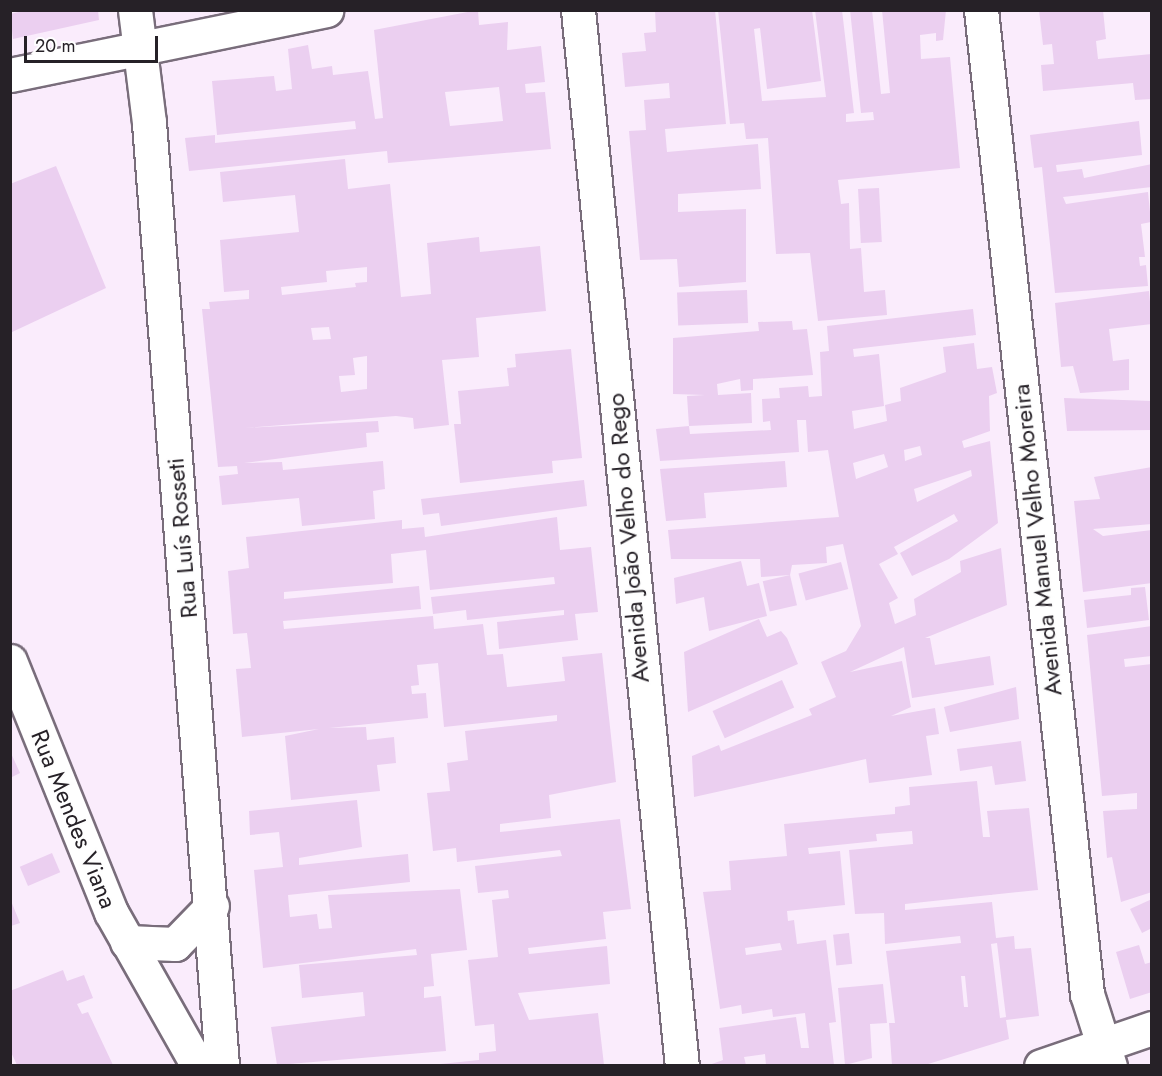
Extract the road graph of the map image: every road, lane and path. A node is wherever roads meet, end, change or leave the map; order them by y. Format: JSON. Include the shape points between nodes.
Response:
{"nodes":[{"id":1,"x":135,"y":10,"type":"edge"},
{"id":2,"x":326,"y":10,"type":"edge"},
{"id":3,"x":578,"y":10,"type":"edge"},
{"id":4,"x":981,"y":10,"type":"edge"},
{"id":5,"x":139,"y":49,"type":"junction"},
{"id":6,"x":10,"y":75,"type":"edge"},
{"id":7,"x":10,"y":661,"type":"edge"},
{"id":8,"x":212,"y":906,"type":"junction"},
{"id":9,"x":127,"y":942,"type":"junction"},
{"id":10,"x":1152,"y":1028,"type":"edge"},
{"id":11,"x":1106,"y":1055,"type":"edge"},
{"id":12,"x":198,"y":1065,"type":"edge"},
{"id":13,"x":222,"y":1065,"type":"edge"},
{"id":14,"x":682,"y":1065,"type":"edge"},
{"id":15,"x":1041,"y":1065,"type":"edge"}],
"edges":[{"from":1,"to":5,"type":"street","name":"Rua Luís Rosseti"},
{"from":2,"to":5,"type":"street"},
{"from":3,"to":14,"type":"street","name":"Avenida João Velho do Rego"},
{"from":4,"to":11,"type":"street","name":"Avenida Manuel Velho Moreira","via":[[1087,994]]},
{"from":5,"to":6,"type":"street"},
{"from":5,"to":8,"type":"street","name":"Rua Luís Rosseti"},
{"from":7,"to":9,"type":"street","name":"Rua Mendes Viana"},
{"from":8,"to":9,"type":"street","via":[[175,944]]},
{"from":8,"to":13,"type":"street","name":"Rua Luís Rosseti"},
{"from":9,"to":12,"type":"street","name":"Rua Mendes Viana"},
{"from":10,"to":11,"type":"street"},
{"from":11,"to":15,"type":"street"}]}
